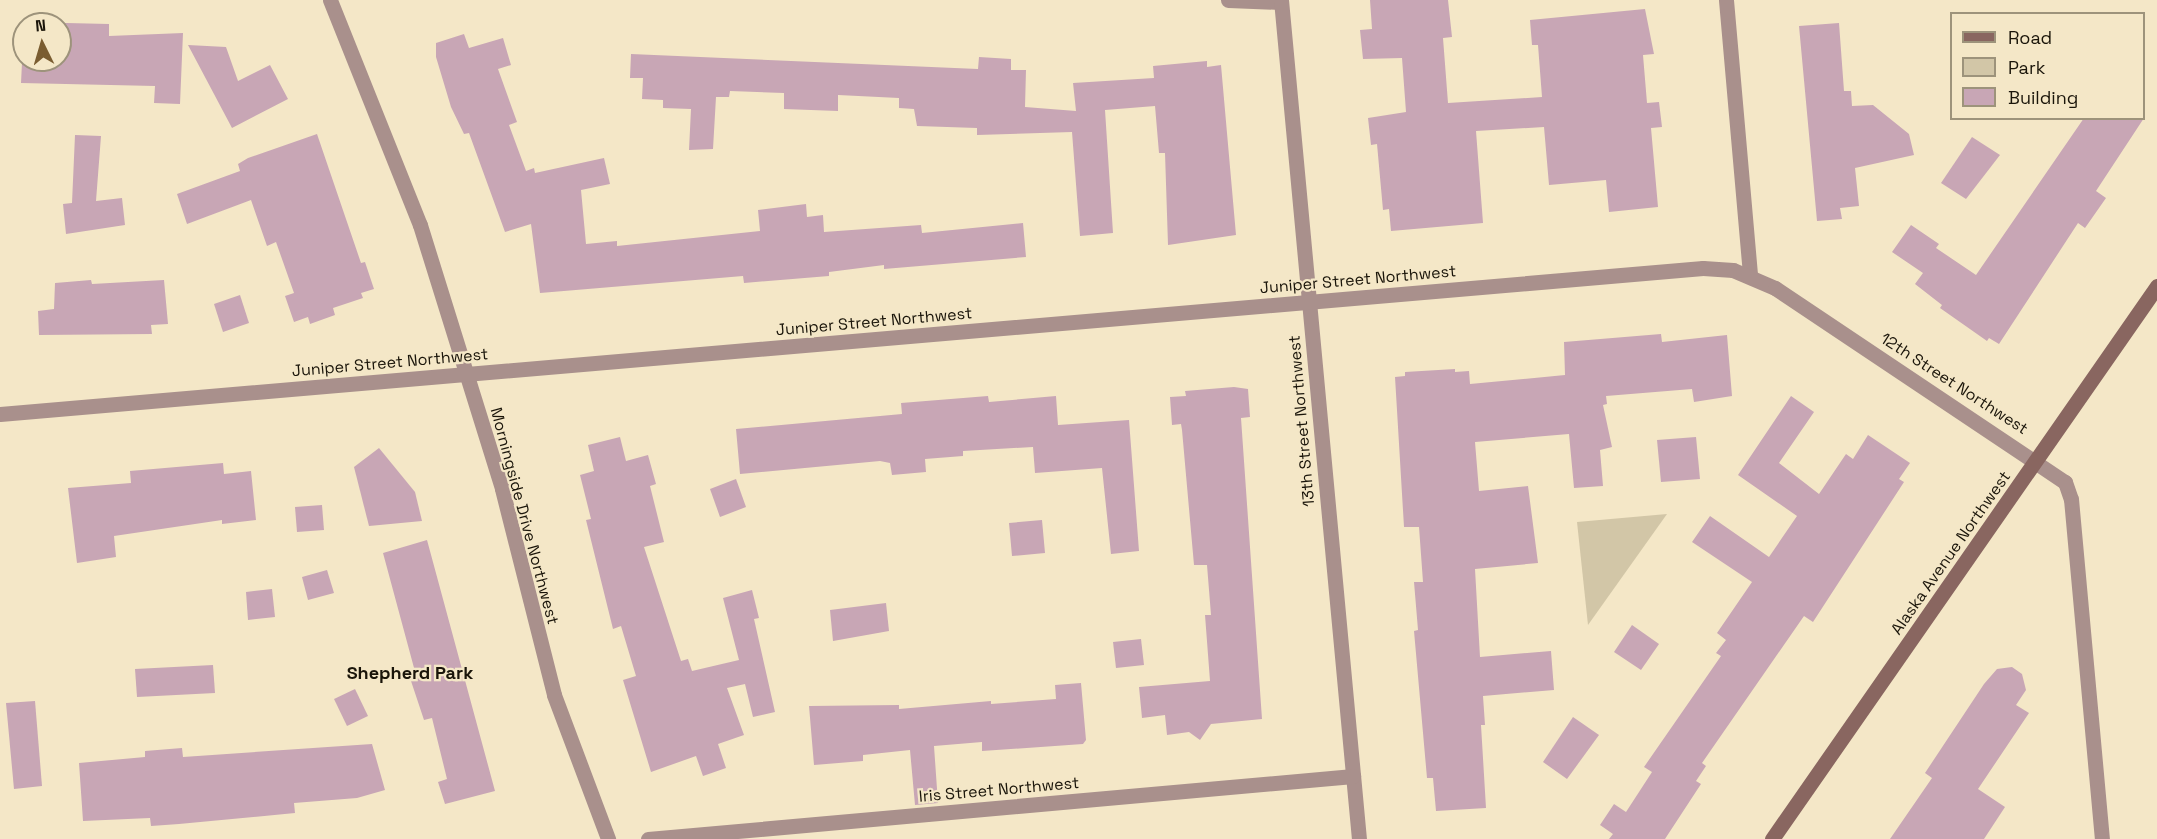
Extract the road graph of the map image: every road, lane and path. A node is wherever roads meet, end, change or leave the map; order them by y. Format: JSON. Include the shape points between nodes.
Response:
{"nodes":[{"id":1,"x":330,"y":0,"type":"edge"},
{"id":2,"x":1228,"y":0,"type":"edge"},
{"id":3,"x":1726,"y":0,"type":"edge"},
{"id":4,"x":1281,"y":1,"type":"edge"},
{"id":5,"x":1750,"y":275,"type":"junction"},
{"id":6,"x":2157,"y":286,"type":"edge"},
{"id":7,"x":1309,"y":302,"type":"junction"},
{"id":8,"x":467,"y":374,"type":"junction"},
{"id":9,"x":0,"y":414,"type":"edge"},
{"id":10,"x":2037,"y":460,"type":"junction"},
{"id":11,"x":1353,"y":776,"type":"junction"},
{"id":12,"x":608,"y":839,"type":"edge"},
{"id":13,"x":648,"y":839,"type":"edge"},
{"id":14,"x":1359,"y":839,"type":"edge"},
{"id":15,"x":1772,"y":839,"type":"edge"},
{"id":16,"x":2102,"y":839,"type":"edge"}],
"edges":[{"from":1,"to":8,"type":"street","name":"Morningside Drive Northwest","via":[[409,195]]},
{"from":2,"to":4,"type":"street"},
{"from":3,"to":5,"type":"street"},
{"from":4,"to":7,"type":"street","name":"13th Street Northwest"},
{"from":5,"to":7,"type":"street","name":"Juniper Street Northwest","via":[[1704,268]]},
{"from":5,"to":10,"type":"street","name":"12th Street Northwest"},
{"from":6,"to":10,"type":"main road","name":"Alaska Avenue Northwest"},
{"from":7,"to":8,"type":"street","name":"Juniper Street Northwest"},
{"from":7,"to":11,"type":"street","name":"13th Street Northwest"},
{"from":8,"to":9,"type":"street","name":"Juniper Street Northwest"},
{"from":8,"to":12,"type":"street","name":"Morningside Drive Northwest","via":[[502,489],[554,695]]},
{"from":10,"to":15,"type":"main road","name":"Alaska Avenue Northwest"},
{"from":10,"to":16,"type":"street","name":"12th Street Northwest","via":[[2065,482],[2071,499]]},
{"from":11,"to":13,"type":"street","name":"Iris Street Northwest"},
{"from":11,"to":14,"type":"street","name":"13th Street Northwest"}]}
